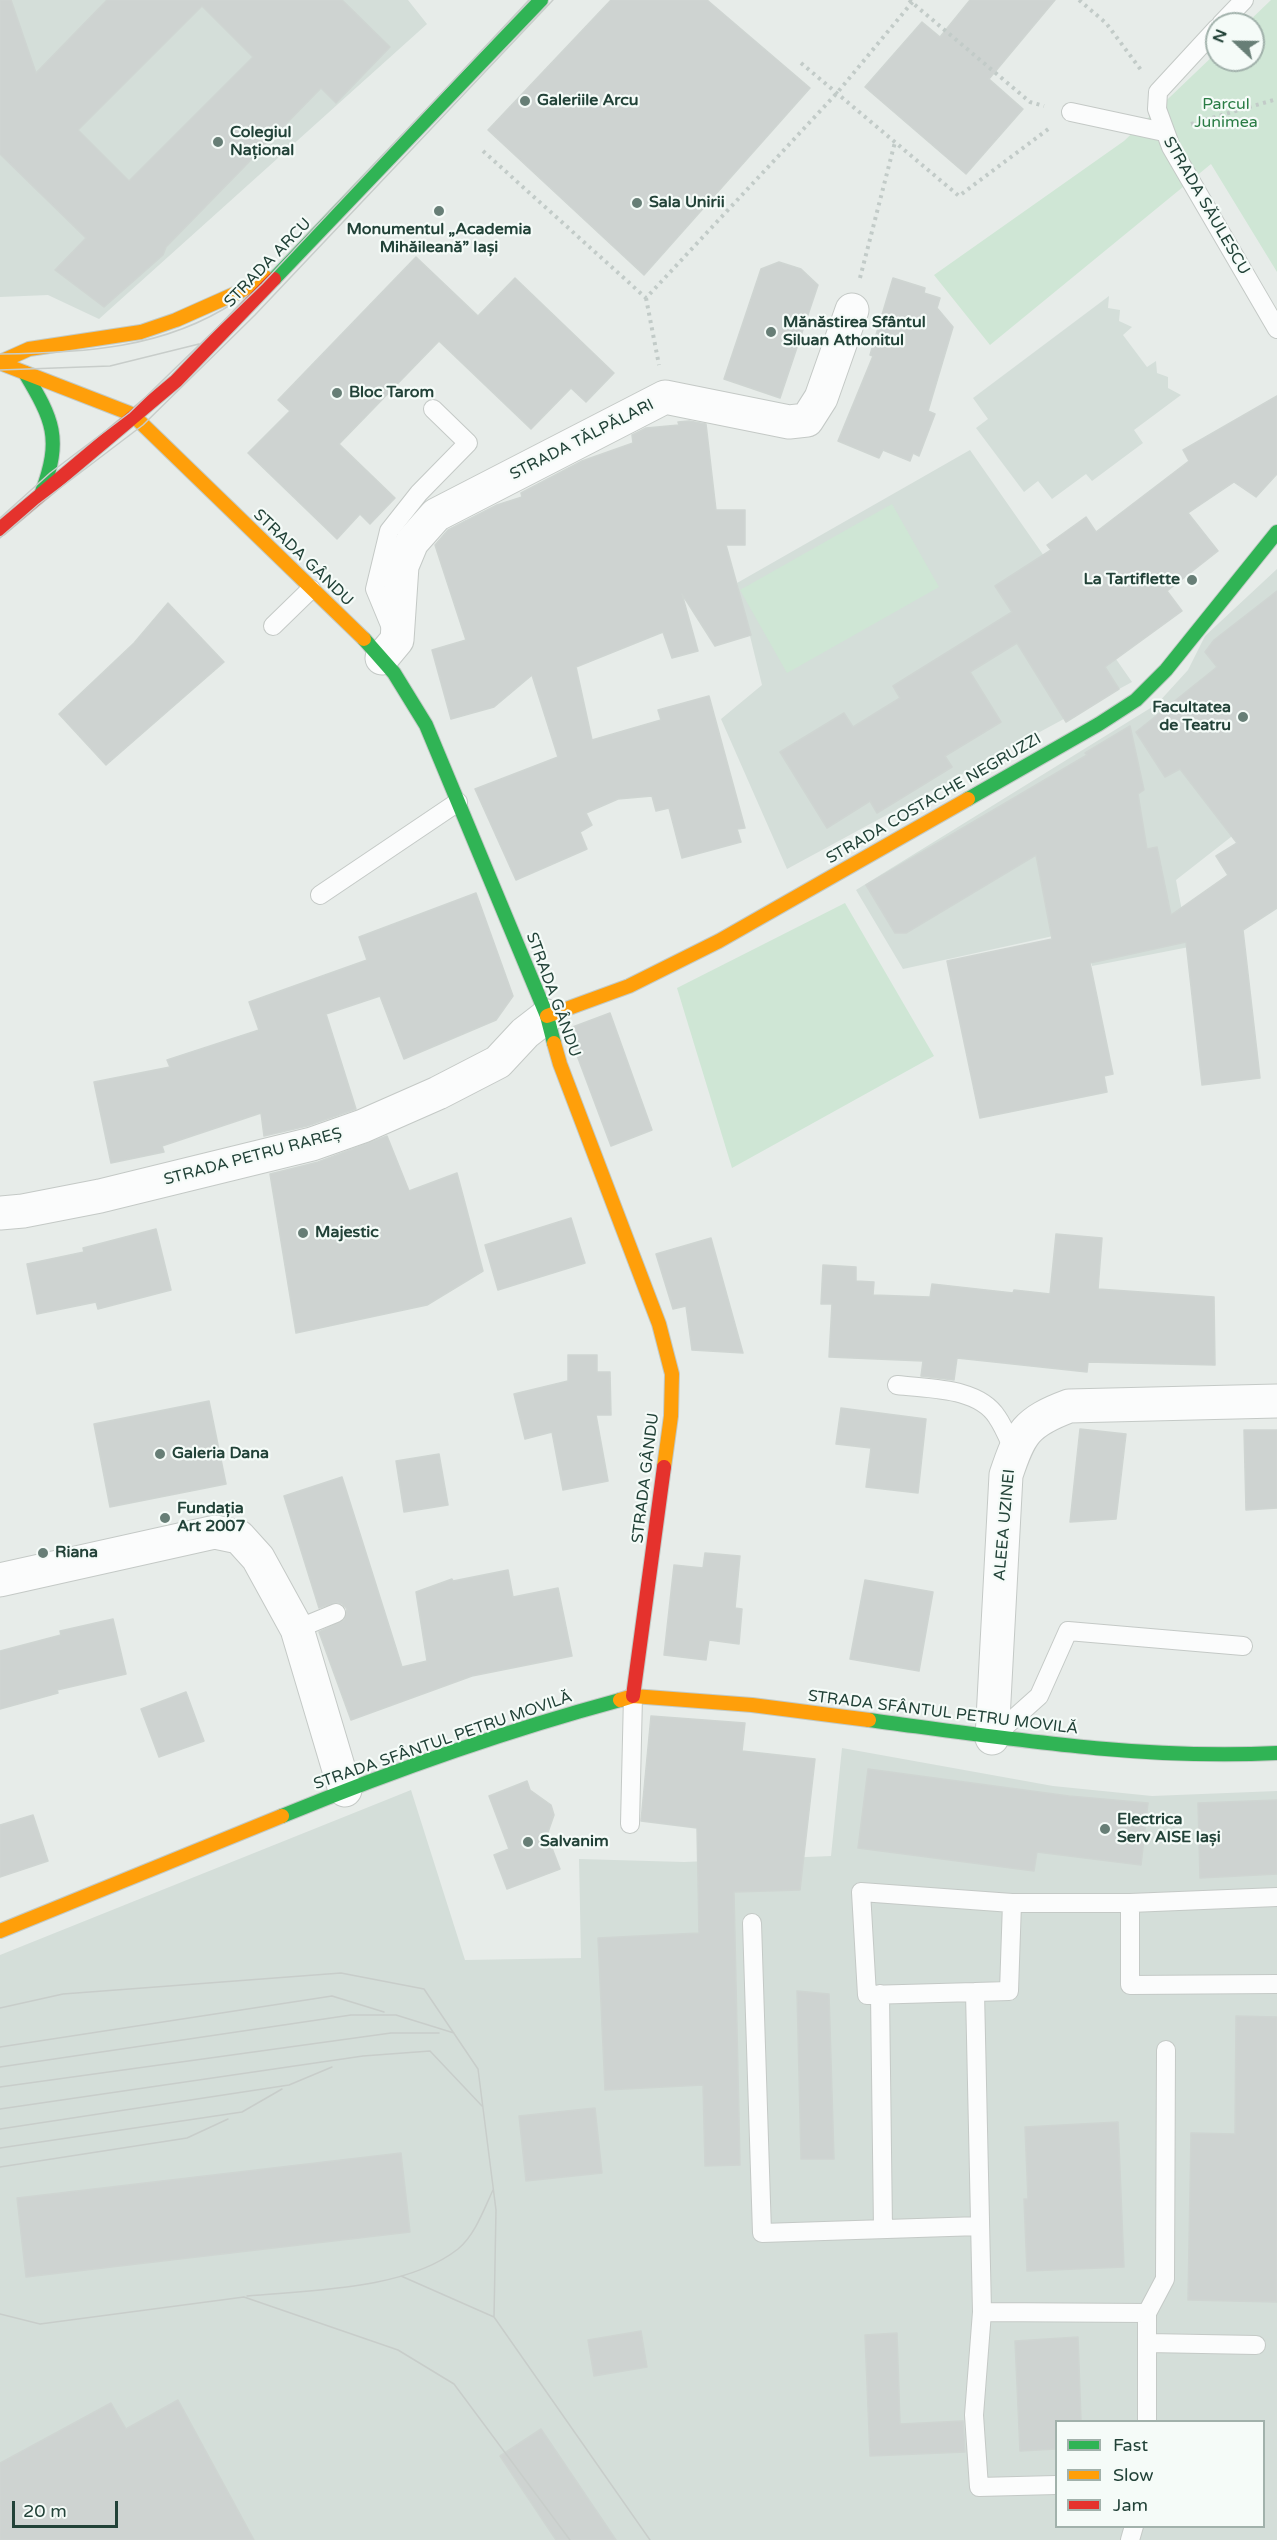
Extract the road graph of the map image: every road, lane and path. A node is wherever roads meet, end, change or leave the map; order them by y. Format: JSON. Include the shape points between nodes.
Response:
{"nodes":[{"id":1,"x":541,"y":0,"type":"edge"},
{"id":2,"x":1079,"y":0,"type":"edge"},
{"id":3,"x":1244,"y":0,"type":"edge"},
{"id":4,"x":912,"y":1,"type":"edge"},
{"id":5,"x":1232,"y":12,"type":"edge"},
{"id":6,"x":1205,"y":41,"type":"edge"},
{"id":7,"x":801,"y":63,"type":"dead end"},
{"id":8,"x":1158,"y":92,"type":"junction"},
{"id":9,"x":837,"y":93,"type":"junction"},
{"id":10,"x":1277,"y":99,"type":"edge"},
{"id":11,"x":1030,"y":102,"type":"dead end"},
{"id":12,"x":1071,"y":112,"type":"joint"},
{"id":13,"x":1164,"y":132,"type":"junction"},
{"id":14,"x":894,"y":142,"type":"junction"},
{"id":15,"x":483,"y":151,"type":"dead end"},
{"id":16,"x":299,"y":255,"type":"junction"},
{"id":17,"x":646,"y":298,"type":"junction"},
{"id":18,"x":852,"y":310,"type":"joint"},
{"id":19,"x":1277,"y":329,"type":"edge"},
{"id":20,"x":0,"y":363,"type":"edge"},
{"id":21,"x":24,"y":373,"type":"junction"},
{"id":22,"x":665,"y":397,"type":"junction"},
{"id":23,"x":433,"y":410,"type":"dead end"},
{"id":24,"x":136,"y":418,"type":"junction"},
{"id":25,"x":42,"y":492,"type":"junction"},
{"id":26,"x":0,"y":529,"type":"edge"},
{"id":27,"x":1277,"y":532,"type":"edge"},
{"id":28,"x":311,"y":589,"type":"junction"},
{"id":29,"x":273,"y":626,"type":"dead end"},
{"id":30,"x":390,"y":649,"type":"junction"},
{"id":31,"x":458,"y":802,"type":"junction"},
{"id":32,"x":320,"y":895,"type":"dead end"},
{"id":33,"x":547,"y":1016,"type":"junction"},
{"id":34,"x":0,"y":1213,"type":"edge"},
{"id":35,"x":897,"y":1385,"type":"dead end"},
{"id":36,"x":1277,"y":1401,"type":"edge"},
{"id":37,"x":1014,"y":1451,"type":"junction"},
{"id":38,"x":0,"y":1580,"type":"edge"},
{"id":39,"x":336,"y":1613,"type":"dead end"},
{"id":40,"x":297,"y":1629,"type":"junction"},
{"id":41,"x":1243,"y":1646,"type":"dead end"},
{"id":42,"x":633,"y":1696,"type":"junction"},
{"id":43,"x":992,"y":1738,"type":"junction"},
{"id":44,"x":1277,"y":1752,"type":"edge"},
{"id":45,"x":345,"y":1790,"type":"junction"},
{"id":46,"x":630,"y":1824,"type":"dead end"},
{"id":47,"x":1277,"y":1897,"type":"edge"},
{"id":48,"x":1012,"y":1903,"type":"junction"},
{"id":49,"x":1130,"y":1903,"type":"junction"},
{"id":50,"x":752,"y":1923,"type":"dead end"},
{"id":51,"x":0,"y":1931,"type":"edge"},
{"id":52,"x":1277,"y":1984,"type":"edge"},
{"id":53,"x":975,"y":1992,"type":"junction"},
{"id":54,"x":880,"y":1994,"type":"junction"},
{"id":55,"x":1166,"y":2050,"type":"dead end"},
{"id":56,"x":980,"y":2226,"type":"junction"},
{"id":57,"x":883,"y":2229,"type":"junction"},
{"id":58,"x":982,"y":2312,"type":"junction"},
{"id":59,"x":1148,"y":2313,"type":"junction"},
{"id":60,"x":1148,"y":2343,"type":"junction"},
{"id":61,"x":1256,"y":2344,"type":"dead end"},
{"id":62,"x":1147,"y":2420,"type":"edge"},
{"id":63,"x":1055,"y":2485,"type":"edge"}],
"edges":[{"from":1,"to":16,"type":"street","name":"STRADA ARCU"},
{"from":2,"to":8,"type":"path","via":[[1106,22]]},
{"from":3,"to":5,"type":"lane"},
{"from":4,"to":9,"type":"path"},
{"from":4,"to":11,"type":"path"},
{"from":6,"to":8,"type":"lane"},
{"from":7,"to":9,"type":"path"},
{"from":8,"to":13,"type":"lane","name":"STRADA SĂULESCU","via":[[1157,109]]},
{"from":9,"to":14,"type":"path"},
{"from":9,"to":17,"type":"path"},
{"from":10,"to":13,"type":"path"},
{"from":12,"to":13,"type":"lane"},
{"from":12,"to":14,"type":"path","via":[[959,196]]},
{"from":13,"to":19,"type":"lane","name":"STRADA SĂULESCU"},
{"from":14,"to":18,"type":"path"},
{"from":15,"to":17,"type":"path"},
{"from":16,"to":20,"type":"street","via":[[239,292],[176,320],[141,332],[29,349]]},
{"from":16,"to":24,"type":"street","name":"STRADA ARCU"},
{"from":17,"to":22,"type":"path"},
{"from":18,"to":22,"type":"street","name":"STRADA TĂLPĂLARI","via":[[821,398],[807,420],[789,422]]},
{"from":20,"to":21,"type":"street","name":"STRADA GÂNDU"},
{"from":21,"to":24,"type":"street","name":"STRADA GÂNDU"},
{"from":21,"to":25,"type":"street","via":[[51,418],[55,436],[53,462]]},
{"from":22,"to":30,"type":"street","name":"STRADA TĂLPĂLARI","via":[[436,515],[412,542],[402,566]]},
{"from":23,"to":30,"type":"lane","via":[[468,443],[419,493],[389,531],[375,589]]},
{"from":24,"to":25,"type":"street","name":"STRADA ARCU"},
{"from":24,"to":28,"type":"street","name":"STRADA GÂNDU"},
{"from":25,"to":26,"type":"street","name":"STRADA ARCU"},
{"from":27,"to":33,"type":"street","name":"STRADA COSTACHE NEGRUZZI","via":[[1166,670],[1136,700],[719,941],[629,986]]},
{"from":28,"to":29,"type":"lane"},
{"from":28,"to":30,"type":"street","name":"STRADA GÂNDU"},
{"from":30,"to":31,"type":"street","name":"STRADA GÂNDU"},
{"from":31,"to":32,"type":"lane"},
{"from":31,"to":33,"type":"street","name":"STRADA GÂNDU"},
{"from":33,"to":34,"type":"street","name":"STRADA PETRU RAREȘ","via":[[498,1062],[438,1094],[363,1126],[312,1144],[167,1180]]},
{"from":33,"to":42,"type":"street","name":"STRADA GÂNDU","via":[[560,1065],[659,1324],[672,1374],[672,1416]]},
{"from":35,"to":37,"type":"lane","via":[[976,1398],[996,1415]]},
{"from":36,"to":37,"type":"street","name":"ALEEA UZINEI","via":[[1069,1406],[1041,1416],[1023,1434]]},
{"from":37,"to":43,"type":"street","name":"ALEEA UZINEI","via":[[1006,1475]]},
{"from":38,"to":40,"type":"street","via":[[215,1532],[239,1537],[258,1558]]},
{"from":39,"to":40,"type":"lane"},
{"from":40,"to":45,"type":"street"},
{"from":41,"to":43,"type":"lane","via":[[1068,1632],[1039,1696]]},
{"from":42,"to":43,"type":"street","name":"STRADA SFÂNTUL PETRU MOVILĂ","via":[[752,1705]]},
{"from":42,"to":45,"type":"street","name":"STRADA SFÂNTUL PETRU MOVILĂ","via":[[532,1724]]},
{"from":42,"to":46,"type":"lane"},
{"from":43,"to":44,"type":"street","name":"STRADA SFÂNTUL PETRU MOVILĂ","via":[[1218,1756]]},
{"from":45,"to":51,"type":"street","name":"STRADA SFÂNTUL PETRU MOVILĂ"},
{"from":47,"to":49,"type":"lane"},
{"from":48,"to":49,"type":"lane"},
{"from":48,"to":53,"type":"lane","via":[[1009,1991]]},
{"from":48,"to":54,"type":"lane","via":[[861,1892],[867,1995]]},
{"from":49,"to":52,"type":"lane","via":[[1130,1985]]},
{"from":50,"to":57,"type":"lane","via":[[762,2233]]},
{"from":53,"to":54,"type":"lane"},
{"from":53,"to":56,"type":"lane"},
{"from":54,"to":57,"type":"lane"},
{"from":55,"to":59,"type":"lane","via":[[1165,2279]]},
{"from":56,"to":57,"type":"lane"},
{"from":56,"to":58,"type":"lane"},
{"from":58,"to":59,"type":"lane"},
{"from":58,"to":63,"type":"lane","via":[[974,2415],[979,2487]]},
{"from":59,"to":60,"type":"lane"},
{"from":60,"to":61,"type":"lane"},
{"from":60,"to":62,"type":"lane"}]}
